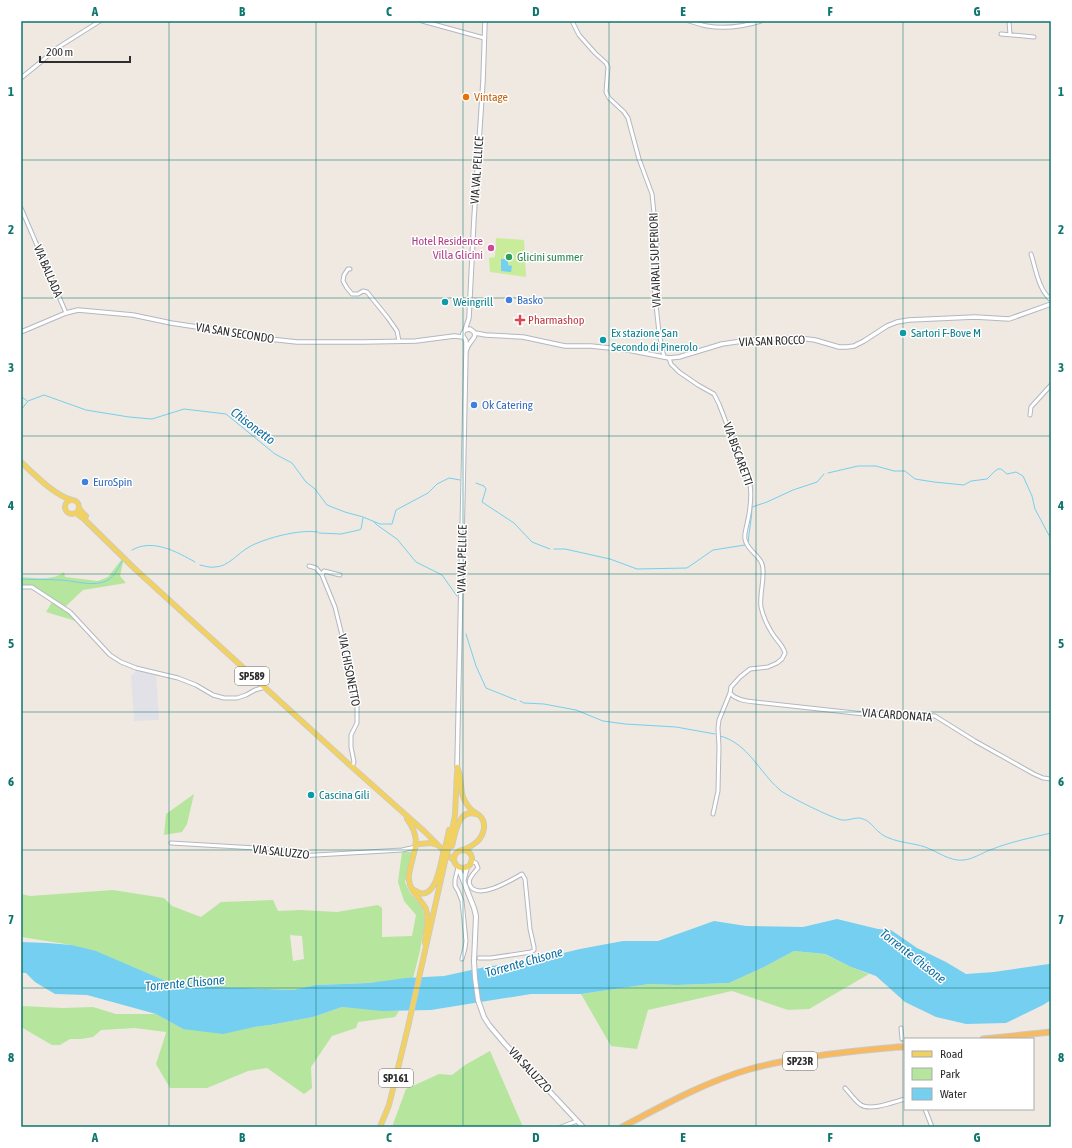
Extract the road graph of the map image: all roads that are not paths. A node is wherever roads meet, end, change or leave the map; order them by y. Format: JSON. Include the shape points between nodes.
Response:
{"nodes":[{"id":1,"x":100,"y":21,"type":"edge"},
{"id":2,"x":422,"y":21,"type":"edge"},
{"id":3,"x":485,"y":21,"type":"edge"},
{"id":4,"x":572,"y":21,"type":"edge"},
{"id":5,"x":689,"y":21,"type":"edge"},
{"id":6,"x":761,"y":21,"type":"edge"},
{"id":7,"x":1009,"y":21,"type":"edge"},
{"id":8,"x":431,"y":22,"type":"edge"},
{"id":9,"x":1001,"y":34,"type":"dead end"},
{"id":10,"x":1010,"y":35,"type":"junction"},
{"id":11,"x":1034,"y":37,"type":"dead end"},
{"id":12,"x":484,"y":38,"type":"junction"},
{"id":13,"x":21,"y":78,"type":"edge"},
{"id":14,"x":21,"y":208,"type":"edge"},
{"id":15,"x":1031,"y":254,"type":"dead end"},
{"id":16,"x":350,"y":269,"type":"dead end"},
{"id":17,"x":1051,"y":300,"type":"edge"},
{"id":18,"x":1051,"y":304,"type":"edge"},
{"id":19,"x":66,"y":313,"type":"junction"},
{"id":20,"x":469,"y":318,"type":"junction"},
{"id":21,"x":464,"y":331,"type":"junction"},
{"id":22,"x":21,"y":332,"type":"edge"},
{"id":23,"x":474,"y":332,"type":"junction"},
{"id":24,"x":486,"y":335,"type":"junction"},
{"id":25,"x":454,"y":336,"type":"junction"},
{"id":26,"x":464,"y":339,"type":"junction"},
{"id":27,"x":472,"y":340,"type":"junction"},
{"id":28,"x":399,"y":341,"type":"junction"},
{"id":29,"x":466,"y":352,"type":"junction"},
{"id":30,"x":666,"y":357,"type":"junction"},
{"id":31,"x":1051,"y":386,"type":"edge"},
{"id":32,"x":1030,"y":415,"type":"dead end"},
{"id":33,"x":21,"y":462,"type":"edge"},
{"id":34,"x":58,"y":494,"type":"junction"},
{"id":35,"x":72,"y":500,"type":"junction"},
{"id":36,"x":80,"y":508,"type":"junction"},
{"id":37,"x":66,"y":509,"type":"junction"},
{"id":38,"x":76,"y":513,"type":"junction"},
{"id":39,"x":309,"y":566,"type":"dead end"},
{"id":40,"x":322,"y":574,"type":"junction"},
{"id":41,"x":340,"y":575,"type":"dead end"},
{"id":42,"x":144,"y":576,"type":"junction"},
{"id":43,"x":21,"y":587,"type":"edge"},
{"id":44,"x":265,"y":687,"type":"junction"},
{"id":45,"x":730,"y":693,"type":"junction"},
{"id":46,"x":352,"y":767,"type":"junction"},
{"id":47,"x":457,"y":767,"type":"junction"},
{"id":48,"x":1051,"y":779,"type":"edge"},
{"id":49,"x":393,"y":805,"type":"junction"},
{"id":50,"x":713,"y":814,"type":"dead end"},
{"id":51,"x":478,"y":815,"type":"junction"},
{"id":52,"x":424,"y":831,"type":"junction"},
{"id":53,"x":416,"y":837,"type":"junction"},
{"id":54,"x":171,"y":843,"type":"dead end"},
{"id":55,"x":475,"y":844,"type":"junction"},
{"id":56,"x":418,"y":846,"type":"junction"},
{"id":57,"x":438,"y":846,"type":"junction"},
{"id":58,"x":449,"y":846,"type":"junction"},
{"id":59,"x":463,"y":850,"type":"junction"},
{"id":60,"x":457,"y":852,"type":"junction"},
{"id":61,"x":447,"y":856,"type":"junction"},
{"id":62,"x":471,"y":859,"type":"junction"},
{"id":63,"x":458,"y":867,"type":"junction"},
{"id":64,"x":467,"y":867,"type":"junction"},
{"id":65,"x":463,"y":879,"type":"junction"},
{"id":66,"x":412,"y":888,"type":"junction"},
{"id":67,"x":425,"y":954,"type":"junction"},
{"id":68,"x":479,"y":958,"type":"dead end"},
{"id":69,"x":462,"y":959,"type":"dead end"},
{"id":70,"x":901,"y":1028,"type":"dead end"},
{"id":71,"x":1051,"y":1034,"type":"edge"},
{"id":72,"x":997,"y":1038,"type":"edge"},
{"id":73,"x":1021,"y":1038,"type":"edge"},
{"id":74,"x":902,"y":1039,"type":"dead end"},
{"id":75,"x":902,"y":1048,"type":"edge"},
{"id":76,"x":845,"y":1088,"type":"dead end"},
{"id":77,"x":904,"y":1099,"type":"edge"},
{"id":78,"x":925,"y":1110,"type":"edge"},
{"id":79,"x":577,"y":1121,"type":"junction"},
{"id":80,"x":380,"y":1127,"type":"edge"},
{"id":81,"x":561,"y":1127,"type":"edge"},
{"id":82,"x":583,"y":1127,"type":"edge"},
{"id":83,"x":622,"y":1127,"type":"edge"},
{"id":84,"x":629,"y":1127,"type":"edge"},
{"id":85,"x":932,"y":1127,"type":"edge"}],
"edges":[{"from":1,"to":13,"type":"street","via":[[54,50]]},
{"from":2,"to":8,"type":"street"},
{"from":3,"to":12,"type":"street","name":"VIA VAL PELLICE","number":"SP161"},
{"from":4,"to":30,"type":"street","name":"VIA AIRALI SUPERIORI","via":[[579,35],[606,62],[606,92],[628,118],[652,194],[657,243],[654,286],[659,333]]},
{"from":5,"to":6,"type":"street","via":[[718,27]]},
{"from":7,"to":10,"type":"street"},
{"from":8,"to":12,"type":"street"},
{"from":9,"to":10,"type":"street"},
{"from":10,"to":11,"type":"street"},
{"from":12,"to":20,"type":"street","name":"VIA VAL PELLICE","number":"SP161"},
{"from":14,"to":19,"type":"street","name":"VIA BALLADA"},
{"from":15,"to":17,"type":"street","via":[[1043,290]]},
{"from":16,"to":28,"type":"street","via":[[342,281],[352,294],[367,292],[388,318]]},
{"from":18,"to":30,"type":"street","name":"VIA SAN ROCCO","via":[[1009,319],[975,317],[897,322],[854,346],[847,347],[799,338],[750,340],[722,344],[679,357]]},
{"from":19,"to":22,"type":"street","name":"VIA SAN SECONDO"},
{"from":19,"to":28,"type":"street","name":"VIA SAN SECONDO","via":[[78,310],[112,312],[171,324],[298,342]]},
{"from":20,"to":21,"type":"street","number":"SP161"},
{"from":20,"to":23,"type":"street","number":"SP161"},
{"from":21,"to":23,"type":"street","via":[[468,329]]},
{"from":21,"to":25,"type":"street"},
{"from":21,"to":26,"type":"street","number":"SP161"},
{"from":23,"to":24,"type":"street","name":"VIA SAN ROCCO"},
{"from":23,"to":27,"type":"street","number":"SP161"},
{"from":24,"to":27,"type":"street","name":"VIA SAN ROCCO"},
{"from":24,"to":30,"type":"street","name":"VIA SAN ROCCO","via":[[523,337],[565,346],[597,346]]},
{"from":25,"to":26,"type":"street"},
{"from":25,"to":28,"type":"street","name":"VIA SAN SECONDO"},
{"from":26,"to":27,"type":"street"},
{"from":26,"to":29,"type":"street","number":"SP161"},
{"from":27,"to":29,"type":"street","number":"SP161"},
{"from":29,"to":47,"type":"street","name":"VIA VAL PELLICE","number":"SP161"},
{"from":30,"to":45,"type":"street","name":"VIA BISCARETTI","via":[[679,372],[714,394],[732,436],[751,490],[745,542],[762,564],[761,607],[766,624],[785,653],[777,663],[745,672],[731,687]]},
{"from":31,"to":32,"type":"street","via":[[1031,407]]},
{"from":33,"to":34,"type":"main road","number":"SP589"},
{"from":34,"to":35,"type":"main road","number":"SP589"},
{"from":34,"to":37,"type":"main road","number":"SP589"},
{"from":35,"to":36,"type":"main road","number":"SP589","via":[[77,502]]},
{"from":35,"to":37,"type":"main road","via":[[66,504]]},
{"from":36,"to":38,"type":"main road"},
{"from":36,"to":42,"type":"main road","number":"SP589"},
{"from":37,"to":38,"type":"main road","number":"SP589","via":[[70,514]]},
{"from":38,"to":42,"type":"main road","number":"SP589"},
{"from":39,"to":40,"type":"street"},
{"from":40,"to":41,"type":"street","via":[[324,571]]},
{"from":40,"to":46,"type":"street","name":"VIA CHISONETTO","via":[[335,607],[357,707],[357,723],[351,735],[354,762]]},
{"from":42,"to":44,"type":"main road","number":"SP589"},
{"from":43,"to":44,"type":"street","via":[[32,587],[70,612],[110,655],[121,662],[178,678],[224,698],[237,698]]},
{"from":44,"to":46,"type":"main road","number":"SP589"},
{"from":45,"to":48,"type":"street","name":"VIA CARDONATA","via":[[732,696],[755,702],[864,714],[935,716],[1034,774]]},
{"from":45,"to":50,"type":"street","name":"VIA BISCARETTI","via":[[719,720],[718,791]]},
{"from":46,"to":49,"type":"main road","number":"SP589"},
{"from":47,"to":51,"type":"main road","via":[[460,771],[463,796],[467,805]]},
{"from":47,"to":58,"type":"main road","number":"SP161","via":[[455,816]]},
{"from":49,"to":52,"type":"main road","number":"SP589"},
{"from":49,"to":53,"type":"main road","number":"SP589","via":[[406,818]]},
{"from":51,"to":55,"type":"main road","via":[[484,823],[484,831]]},
{"from":51,"to":58,"type":"main road","via":[[472,813],[462,817]]},
{"from":52,"to":53,"type":"main road"},
{"from":52,"to":56,"type":"main road"},
{"from":52,"to":57,"type":"main road","number":"SP589"},
{"from":53,"to":56,"type":"main road","number":"SP589"},
{"from":54,"to":56,"type":"street","name":"VIA SALUZZO","via":[[289,850],[299,856],[402,850]]},
{"from":55,"to":59,"type":"main road"},
{"from":55,"to":62,"type":"main road"},
{"from":56,"to":57,"type":"main road","via":[[431,843]]},
{"from":56,"to":66,"type":"main road","number":"SP589","via":[[408,878]]},
{"from":57,"to":61,"type":"main road","number":"SP589"},
{"from":58,"to":61,"type":"main road","number":"SP161","bridge":true},
{"from":59,"to":60,"type":"main road"},
{"from":59,"to":62,"type":"main road","via":[[468,852]]},
{"from":60,"to":61,"type":"main road"},
{"from":60,"to":61,"type":"main road"},
{"from":61,"to":63,"type":"main road","number":"SP589"},
{"from":61,"to":66,"type":"main road","via":[[434,887],[422,893]]},
{"from":61,"to":67,"type":"main road","number":"SP161"},
{"from":62,"to":64,"type":"main road"},
{"from":62,"to":68,"type":"street","via":[[478,868],[469,882],[470,886],[479,891],[491,889],[522,874],[525,879],[534,947],[531,952]]},
{"from":63,"to":64,"type":"main road"},
{"from":63,"to":65,"type":"main road","name":"VIA SALUZZO"},
{"from":63,"to":69,"type":"street","via":[[454,880],[462,901],[466,941]]},
{"from":64,"to":65,"type":"main road"},
{"from":65,"to":79,"type":"main road","name":"VIA SALUZZO","via":[[476,916],[474,961],[477,991],[486,1020]]},
{"from":66,"to":67,"type":"main road","via":[[428,915]]},
{"from":67,"to":80,"type":"main road","number":"SP161","via":[[388,1105]]},
{"from":70,"to":74,"type":"street"},
{"from":71,"to":72,"type":"highway"},
{"from":71,"to":73,"type":"highway"},
{"from":75,"to":83,"type":"highway","number":"SP23R","via":[[798,1058],[750,1070],[679,1097]]},
{"from":75,"to":84,"type":"highway","number":"SP23R","via":[[825,1057],[751,1072],[692,1095]]},
{"from":76,"to":77,"type":"street","via":[[859,1104],[866,1107]]},
{"from":78,"to":85,"type":"street"},
{"from":79,"to":81,"type":"street"},
{"from":79,"to":82,"type":"main road","name":"VIA SALUZZO"}]}
